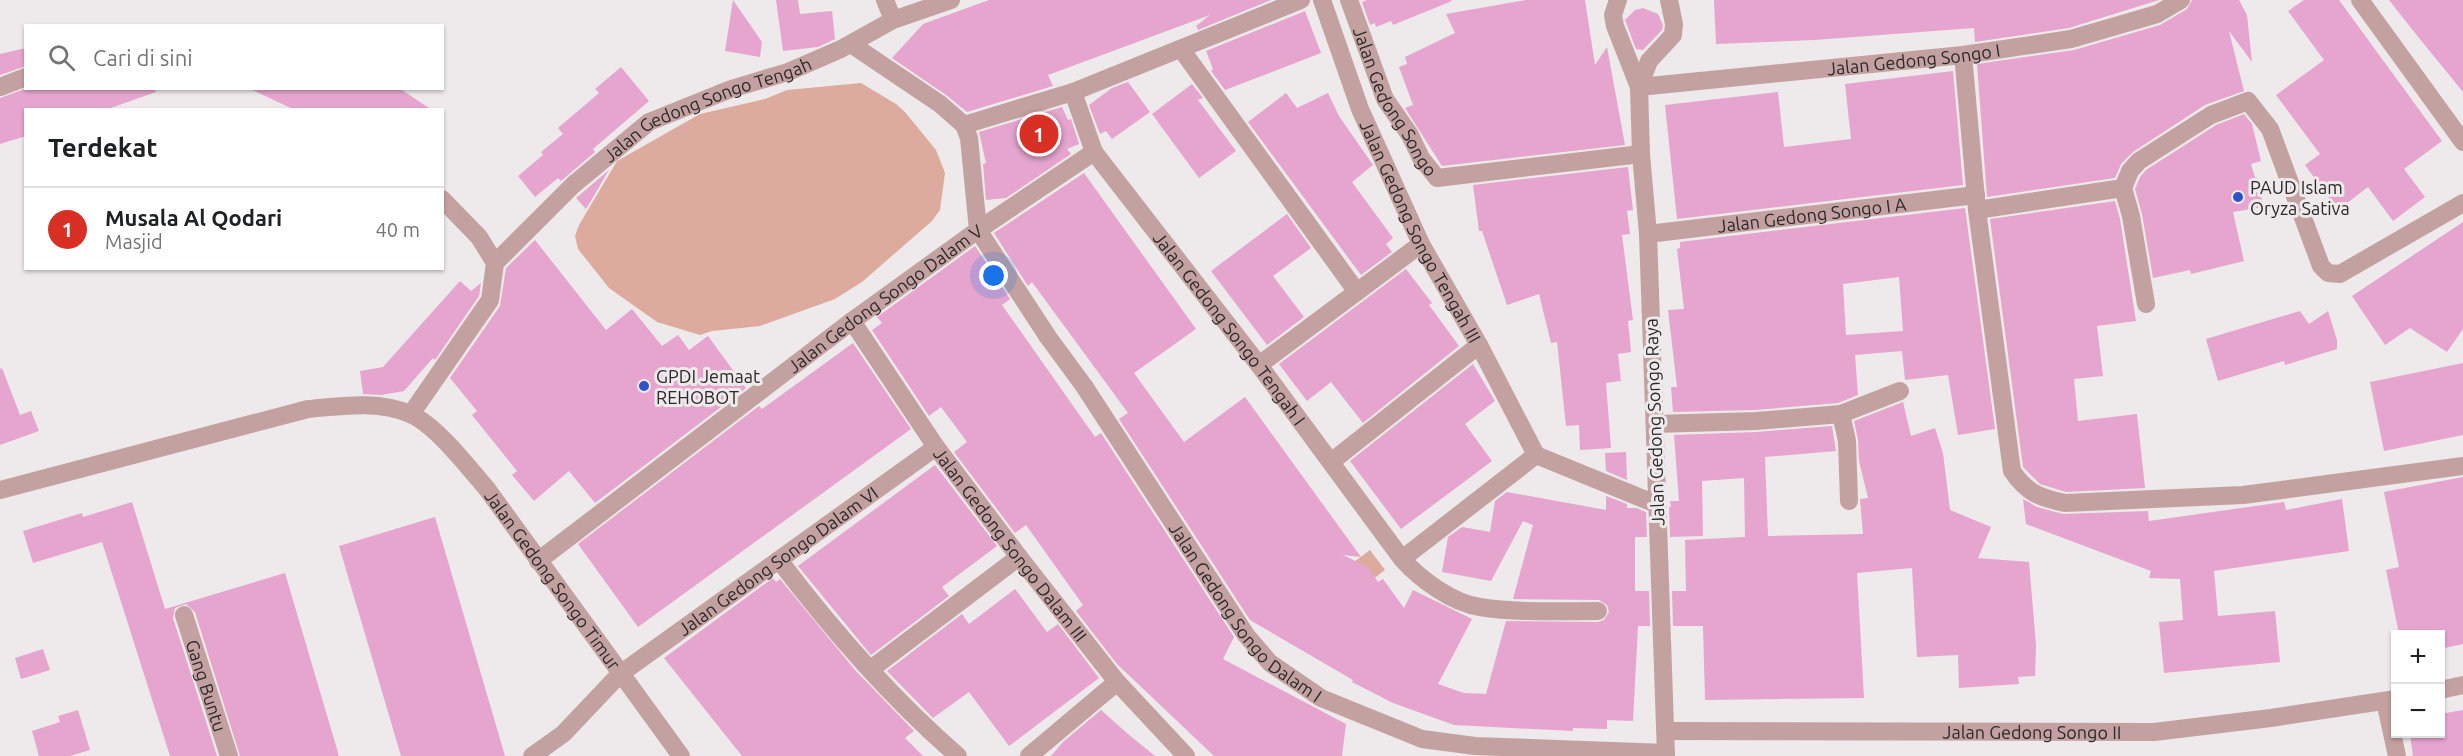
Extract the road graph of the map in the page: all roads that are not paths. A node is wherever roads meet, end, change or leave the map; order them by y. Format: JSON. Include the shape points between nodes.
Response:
{"nodes":[{"id":1,"x":885,"y":0,"type":"edge"},
{"id":2,"x":951,"y":0,"type":"edge"},
{"id":3,"x":1301,"y":0,"type":"edge"},
{"id":4,"x":1322,"y":0,"type":"edge"},
{"id":5,"x":1350,"y":0,"type":"edge"},
{"id":6,"x":1618,"y":0,"type":"edge"},
{"id":7,"x":1669,"y":0,"type":"edge"},
{"id":8,"x":2181,"y":0,"type":"edge"},
{"id":9,"x":2361,"y":0,"type":"edge"},
{"id":10,"x":892,"y":21,"type":"junction"},
{"id":11,"x":851,"y":44,"type":"junction"},
{"id":12,"x":1181,"y":49,"type":"junction"},
{"id":13,"x":1963,"y":55,"type":"junction"},
{"id":14,"x":24,"y":78,"type":"edge"},
{"id":15,"x":0,"y":87,"type":"edge"},
{"id":16,"x":1639,"y":87,"type":"junction"},
{"id":17,"x":1073,"y":92,"type":"junction"},
{"id":18,"x":964,"y":125,"type":"junction"},
{"id":19,"x":2463,"y":142,"type":"edge"},
{"id":20,"x":1094,"y":152,"type":"junction"},
{"id":21,"x":1641,"y":154,"type":"junction"},
{"id":22,"x":2123,"y":188,"type":"junction"},
{"id":23,"x":444,"y":201,"type":"edge"},
{"id":24,"x":1977,"y":202,"type":"junction"},
{"id":25,"x":2463,"y":203,"type":"edge"},
{"id":26,"x":978,"y":230,"type":"junction"},
{"id":27,"x":1648,"y":234,"type":"junction"},
{"id":28,"x":1421,"y":244,"type":"junction"},
{"id":29,"x":495,"y":263,"type":"junction"},
{"id":30,"x":1357,"y":292,"type":"junction"},
{"id":31,"x":2146,"y":304,"type":"dead end"},
{"id":32,"x":852,"y":321,"type":"junction"},
{"id":33,"x":1479,"y":345,"type":"junction"},
{"id":34,"x":1259,"y":365,"type":"junction"},
{"id":35,"x":1900,"y":391,"type":"dead end"},
{"id":36,"x":411,"y":414,"type":"junction"},
{"id":37,"x":1841,"y":414,"type":"junction"},
{"id":38,"x":1655,"y":424,"type":"junction"},
{"id":39,"x":936,"y":447,"type":"junction"},
{"id":40,"x":1536,"y":454,"type":"junction"},
{"id":41,"x":1331,"y":462,"type":"junction"},
{"id":42,"x":2463,"y":466,"type":"edge"},
{"id":43,"x":0,"y":490,"type":"edge"},
{"id":44,"x":1849,"y":501,"type":"dead end"},
{"id":45,"x":1656,"y":504,"type":"junction"},
{"id":46,"x":1019,"y":557,"type":"junction"},
{"id":47,"x":1402,"y":559,"type":"junction"},
{"id":48,"x":779,"y":560,"type":"junction"},
{"id":49,"x":538,"y":561,"type":"junction"},
{"id":50,"x":1598,"y":611,"type":"dead end"},
{"id":51,"x":184,"y":615,"type":"dead end"},
{"id":52,"x":872,"y":669,"type":"junction"},
{"id":53,"x":620,"y":674,"type":"junction"},
{"id":54,"x":1117,"y":682,"type":"junction"},
{"id":55,"x":2463,"y":685,"type":"edge"},
{"id":56,"x":2445,"y":689,"type":"edge"},
{"id":57,"x":2390,"y":700,"type":"edge"},
{"id":58,"x":1666,"y":731,"type":"junction"},
{"id":59,"x":1474,"y":751,"type":"edge"},
{"id":60,"x":1666,"y":754,"type":"edge"},
{"id":61,"x":229,"y":756,"type":"edge"},
{"id":62,"x":532,"y":756,"type":"edge"},
{"id":63,"x":681,"y":756,"type":"edge"},
{"id":64,"x":958,"y":756,"type":"edge"},
{"id":65,"x":1029,"y":756,"type":"edge"},
{"id":66,"x":1186,"y":756,"type":"edge"},
{"id":67,"x":2397,"y":756,"type":"edge"}],
"edges":[{"from":1,"to":10,"type":"street"},
{"from":2,"to":10,"type":"street","name":"Jalan Gedong Songo Tengah"},
{"from":3,"to":12,"type":"street"},
{"from":4,"to":28,"type":"street","name":"Jalan Gedong Songo Tengah III","via":[[1360,109]]},
{"from":5,"to":21,"type":"street","name":"Jalan Gedong Songo","via":[[1385,99],[1437,178]]},
{"from":6,"to":16,"type":"street","via":[[1613,15],[1615,26]]},
{"from":7,"to":16,"type":"street","via":[[1673,34],[1649,61]]},
{"from":8,"to":13,"type":"street","name":"Jalan Gedong Songo I","via":[[2157,14],[2071,39]]},
{"from":9,"to":19,"type":"street"},
{"from":10,"to":11,"type":"street","name":"Jalan Gedong Songo Tengah"},
{"from":11,"to":18,"type":"street","via":[[940,104]]},
{"from":11,"to":29,"type":"street","name":"Jalan Gedong Songo Tengah","via":[[788,72],[731,89],[649,122],[573,185]]},
{"from":12,"to":17,"type":"street"},
{"from":12,"to":30,"type":"street"},
{"from":13,"to":16,"type":"street","name":"Jalan Gedong Songo I"},
{"from":13,"to":24,"type":"street"},
{"from":14,"to":15,"type":"street"},
{"from":16,"to":21,"type":"street","name":"Jalan Gedong Songo Raya"},
{"from":17,"to":18,"type":"street"},
{"from":17,"to":20,"type":"street","name":"Jalan Gedong Songo Tengah I"},
{"from":18,"to":26,"type":"street","via":[[969,138]]},
{"from":20,"to":26,"type":"street","name":"Jalan Gedong Songo Dalam V"},
{"from":20,"to":34,"type":"street","name":"Jalan Gedong Songo Tengah I"},
{"from":21,"to":27,"type":"street","name":"Jalan Gedong Songo Raya"},
{"from":22,"to":24,"type":"street","name":"Jalan Gedong Songo I A"},
{"from":22,"to":25,"type":"street","via":[[2139,161],[2211,115],[2248,101],[2270,129],[2320,267],[2328,273],[2340,274]]},
{"from":22,"to":31,"type":"street"},
{"from":23,"to":29,"type":"street","via":[[479,237]]},
{"from":24,"to":27,"type":"street","name":"Jalan Gedong Songo I A"},
{"from":24,"to":42,"type":"street","via":[[2012,471],[2021,485],[2041,498],[2065,503],[2242,495]]},
{"from":26,"to":32,"type":"street","name":"Jalan Gedong Songo Dalam V"},
{"from":26,"to":59,"type":"street","name":"Jalan Gedong Songo Dalam I","via":[[1246,635],[1270,663],[1321,698],[1392,729]]},
{"from":27,"to":38,"type":"street","name":"Jalan Gedong Songo Raya"},
{"from":28,"to":30,"type":"street"},
{"from":28,"to":33,"type":"street","name":"Jalan Gedong Songo Tengah III"},
{"from":29,"to":36,"type":"street","via":[[490,300]]},
{"from":30,"to":34,"type":"street"},
{"from":32,"to":39,"type":"street","name":"Jalan Gedong Songo Dalam III"},
{"from":32,"to":49,"type":"street","name":"Jalan Gedong Songo Dalam V"},
{"from":33,"to":40,"type":"street","name":"Jalan Gedong Songo Tengah III"},
{"from":33,"to":41,"type":"street"},
{"from":34,"to":41,"type":"street","name":"Jalan Gedong Songo Tengah I"},
{"from":35,"to":37,"type":"street"},
{"from":36,"to":43,"type":"street","name":"Jalan Gedong Songo Timur","via":[[353,405],[308,409]]},
{"from":36,"to":49,"type":"street","name":"Jalan Gedong Songo Timur","via":[[445,443],[487,489]]},
{"from":37,"to":38,"type":"street","via":[[1756,422]]},
{"from":37,"to":44,"type":"street","via":[[1847,441]]},
{"from":38,"to":45,"type":"street","name":"Jalan Gedong Songo Raya"},
{"from":39,"to":46,"type":"street","name":"Jalan Gedong Songo Dalam III"},
{"from":39,"to":48,"type":"street","name":"Jalan Gedong Songo Dalam VI"},
{"from":40,"to":45,"type":"street"},
{"from":40,"to":47,"type":"street"},
{"from":41,"to":47,"type":"street","name":"Jalan Gedong Songo Tengah I"},
{"from":45,"to":58,"type":"street","name":"Jalan Gedong Songo Raya"},
{"from":46,"to":52,"type":"street"},
{"from":46,"to":54,"type":"street","name":"Jalan Gedong Songo Dalam III"},
{"from":47,"to":50,"type":"street","name":"Jalan Gedong Songo Tengah I","via":[[1418,577],[1478,607]]},
{"from":48,"to":52,"type":"street","via":[[815,608]]},
{"from":48,"to":53,"type":"street","name":"Jalan Gedong Songo Dalam VI"},
{"from":49,"to":53,"type":"street","name":"Jalan Gedong Songo Timur"},
{"from":51,"to":61,"type":"street","name":"Gang Buntu"},
{"from":52,"to":64,"type":"street"},
{"from":53,"to":62,"type":"street","name":"Jalan Gedong Songo Dalam VI","via":[[564,734]]},
{"from":53,"to":63,"type":"street","name":"Jalan Gedong Songo Timur"},
{"from":54,"to":65,"type":"street"},
{"from":54,"to":66,"type":"street","name":"Jalan Gedong Songo Dalam III"},
{"from":55,"to":56,"type":"street"},
{"from":57,"to":58,"type":"street","name":"Jalan Gedong Songo II","via":[[2154,732]]},
{"from":57,"to":67,"type":"street"},
{"from":58,"to":60,"type":"street","name":"Jalan Gedong Songo Raya"},
{"from":59,"to":60,"type":"street","name":"Jalan Gedong Songo Dalam I"}]}
